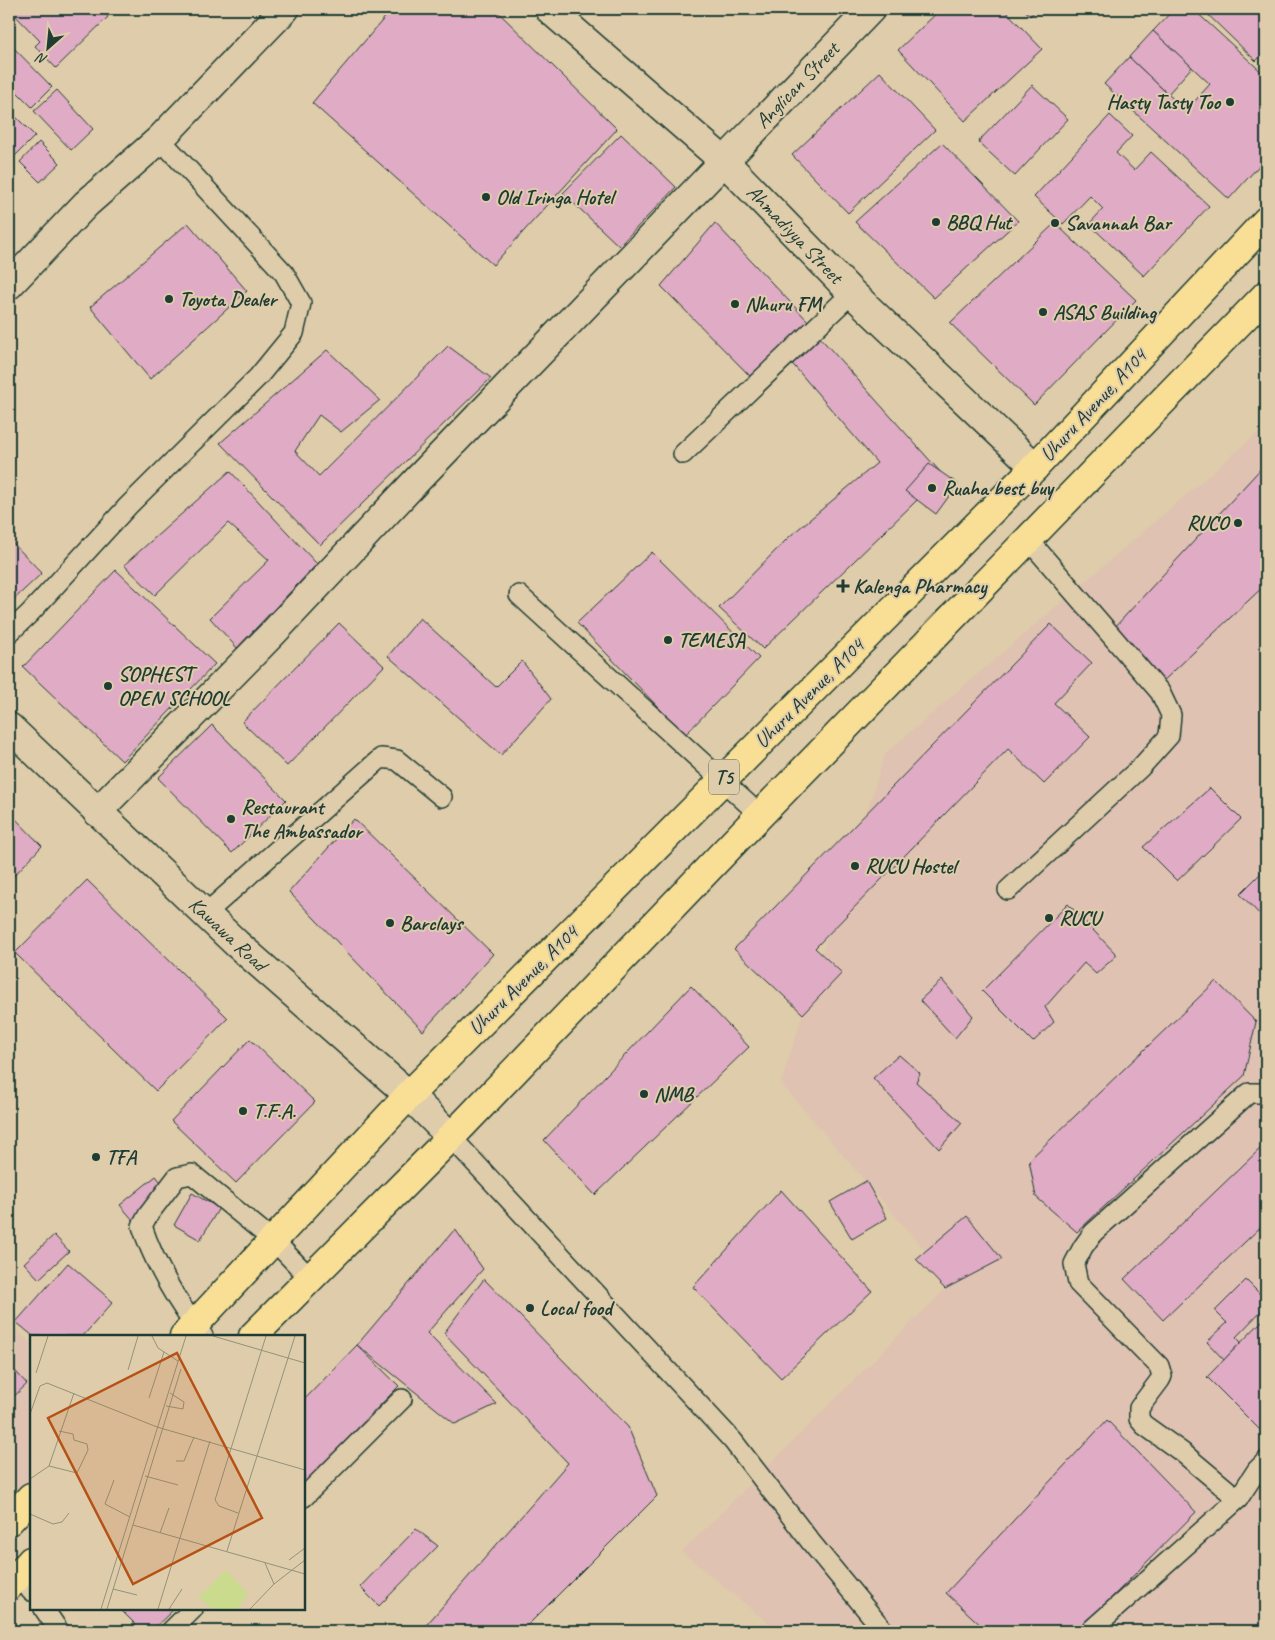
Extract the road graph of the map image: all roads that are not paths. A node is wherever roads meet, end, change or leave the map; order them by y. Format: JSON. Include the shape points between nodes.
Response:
{"nodes":[{"id":1,"x":285,"y":9,"type":"edge"},
{"id":2,"x":549,"y":9,"type":"edge"},
{"id":3,"x":871,"y":9,"type":"edge"},
{"id":4,"x":160,"y":139,"type":"junction"},
{"id":5,"x":724,"y":161,"type":"junction"},
{"id":6,"x":1266,"y":222,"type":"edge"},
{"id":7,"x":9,"y":285,"type":"edge"},
{"id":8,"x":852,"y":293,"type":"junction"},
{"id":9,"x":1266,"y":295,"type":"edge"},
{"id":10,"x":683,"y":454,"type":"dead end"},
{"id":11,"x":1034,"y":467,"type":"junction"},
{"id":12,"x":1028,"y":539,"type":"junction"},
{"id":13,"x":519,"y":595,"type":"dead end"},
{"id":14,"x":9,"y":633,"type":"edge"},
{"id":15,"x":9,"y":726,"type":"edge"},
{"id":16,"x":721,"y":780,"type":"junction"},
{"id":17,"x":442,"y":797,"type":"dead end"},
{"id":18,"x":97,"y":812,"type":"junction"},
{"id":19,"x":760,"y":815,"type":"junction"},
{"id":20,"x":1008,"y":890,"type":"dead end"},
{"id":21,"x":205,"y":914,"type":"junction"},
{"id":22,"x":1266,"y":1093,"type":"edge"},
{"id":23,"x":409,"y":1095,"type":"junction"},
{"id":24,"x":451,"y":1137,"type":"junction"},
{"id":25,"x":274,"y":1241,"type":"junction"},
{"id":26,"x":310,"y":1278,"type":"junction"},
{"id":27,"x":194,"y":1333,"type":"edge"},
{"id":28,"x":254,"y":1335,"type":"edge"},
{"id":29,"x":402,"y":1399,"type":"dead end"},
{"id":30,"x":1263,"y":1470,"type":"edge"},
{"id":31,"x":305,"y":1496,"type":"edge"},
{"id":32,"x":30,"y":1498,"type":"edge"},
{"id":33,"x":1238,"y":1499,"type":"junction"},
{"id":34,"x":9,"y":1521,"type":"edge"},
{"id":35,"x":45,"y":1610,"type":"edge"},
{"id":36,"x":192,"y":1610,"type":"edge"},
{"id":37,"x":59,"y":1631,"type":"edge"},
{"id":38,"x":171,"y":1631,"type":"edge"},
{"id":39,"x":884,"y":1631,"type":"edge"},
{"id":40,"x":1090,"y":1631,"type":"edge"}],
"edges":[{"from":1,"to":4,"type":"street"},
{"from":2,"to":5,"type":"street","name":"Ahmadiyya Street"},
{"from":3,"to":5,"type":"street","name":"Anglican Street"},
{"from":4,"to":7,"type":"street","via":[[86,204]]},
{"from":4,"to":14,"type":"lane","via":[[284,272],[301,303],[294,333],[258,377],[128,506]]},
{"from":5,"to":8,"type":"street","name":"Ahmadiyya Street"},
{"from":5,"to":18,"type":"street","name":"Anglican Street","via":[[273,633]]},
{"from":6,"to":11,"type":"highway","name":"Uhuru Avenue, A104","number":"T5"},
{"from":8,"to":10,"type":"lane"},
{"from":8,"to":11,"type":"street","name":"Ahmadiyya Street"},
{"from":9,"to":12,"type":"highway","number":"T5"},
{"from":11,"to":16,"type":"highway","name":"Uhuru Avenue, A104","number":"T5"},
{"from":12,"to":19,"type":"highway","number":"T5"},
{"from":12,"to":20,"type":"lane","via":[[1160,692],[1170,715],[1169,736],[1141,767]]},
{"from":13,"to":16,"type":"lane"},
{"from":15,"to":18,"type":"street","name":"Kawawa Road"},
{"from":16,"to":19,"type":"lane"},
{"from":16,"to":23,"type":"highway","name":"Uhuru Avenue, A104","number":"T5"},
{"from":17,"to":21,"type":"lane","via":[[397,760],[381,758]]},
{"from":18,"to":21,"type":"street","name":"Kawawa Road"},
{"from":19,"to":24,"type":"highway","number":"T5"},
{"from":21,"to":23,"type":"street","name":"Kawawa Road"},
{"from":22,"to":33,"type":"lane","via":[[1249,1093],[1093,1233],[1074,1264],[1078,1283],[1161,1370],[1158,1383],[1139,1408],[1139,1419]]},
{"from":23,"to":24,"type":"street","name":"Kawawa Road"},
{"from":23,"to":25,"type":"highway","name":"Uhuru Avenue, A104","number":"T5"},
{"from":24,"to":26,"type":"highway","number":"T5"},
{"from":24,"to":39,"type":"lane","via":[[733,1441]]},
{"from":25,"to":26,"type":"lane"},
{"from":25,"to":27,"type":"highway","name":"Uhuru Avenue, A104","number":"T5"},
{"from":25,"to":27,"type":"lane","via":[[192,1174],[177,1177],[142,1226]]},
{"from":26,"to":28,"type":"highway","number":"T5"},
{"from":29,"to":31,"type":"lane"},
{"from":30,"to":33,"type":"lane"},
{"from":32,"to":34,"type":"highway"},
{"from":33,"to":40,"type":"lane"},
{"from":35,"to":37,"type":"lane"},
{"from":36,"to":38,"type":"lane"}]}
